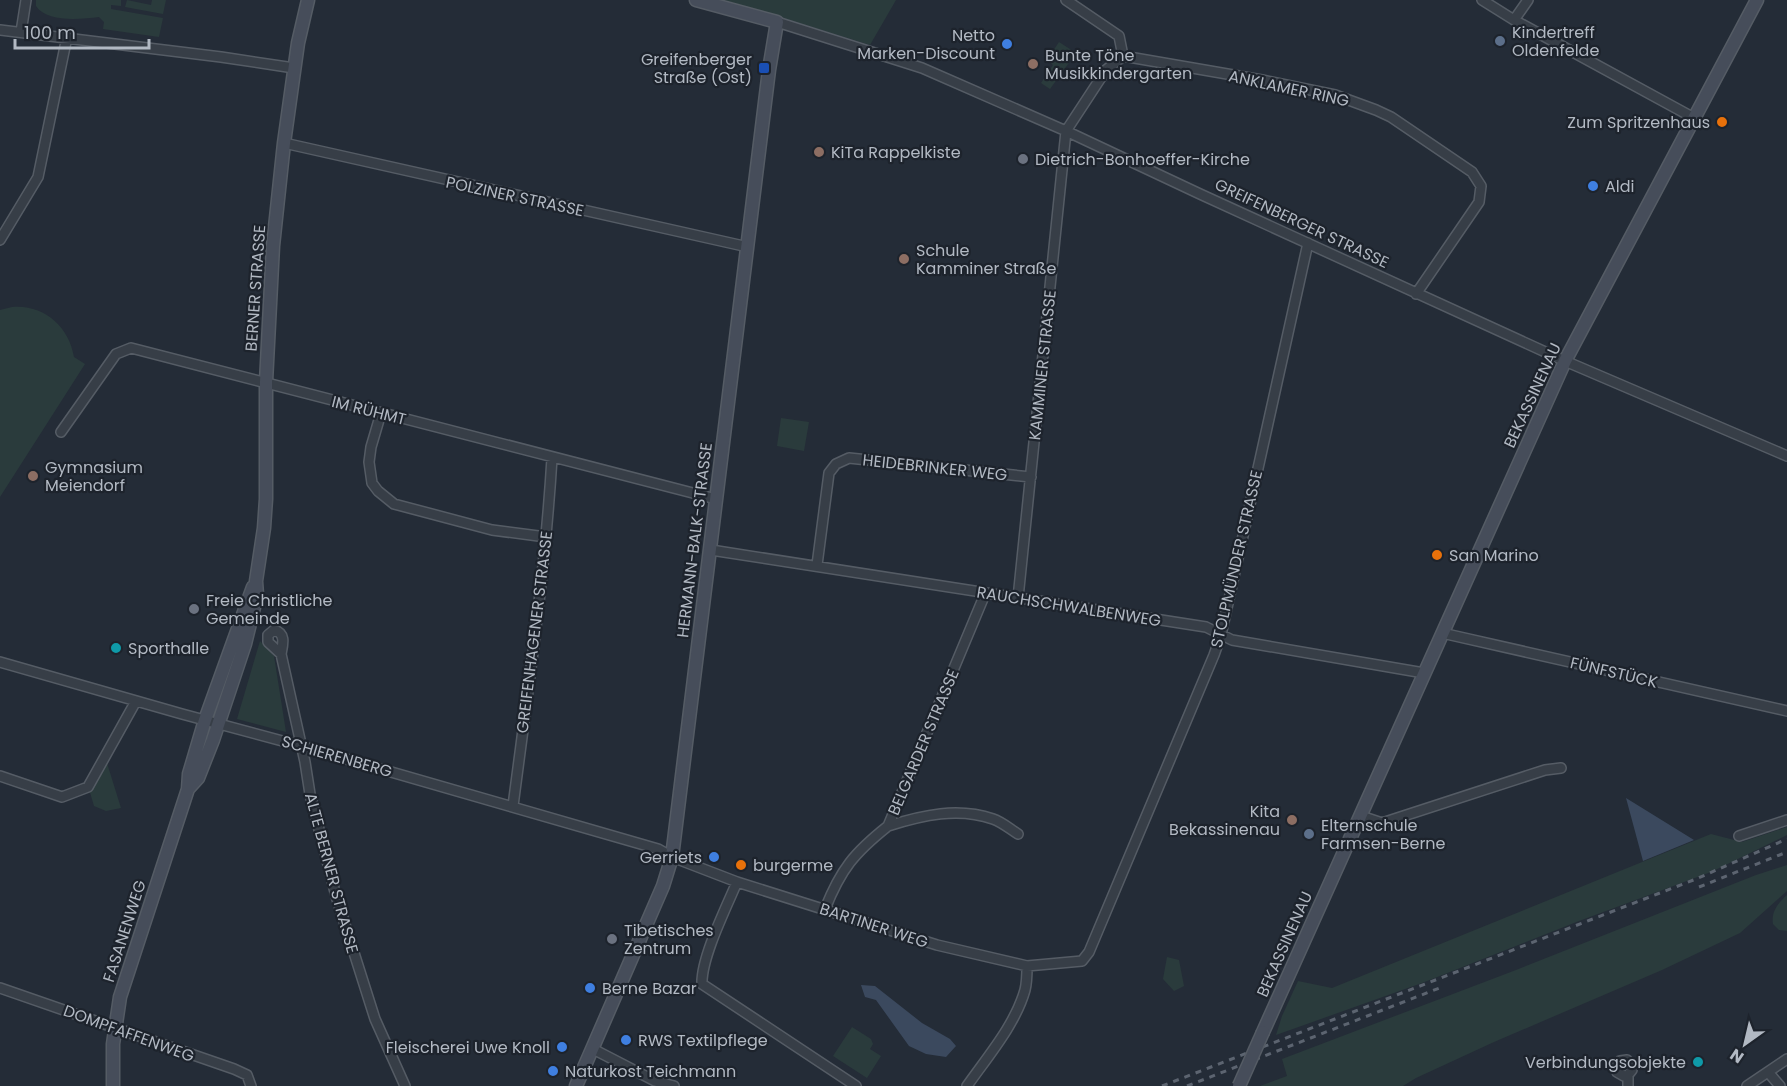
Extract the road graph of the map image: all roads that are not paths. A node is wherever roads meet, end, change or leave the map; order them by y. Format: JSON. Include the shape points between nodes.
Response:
{"nodes":[{"id":1,"x":26,"y":0,"type":"edge"},
{"id":2,"x":308,"y":0,"type":"edge"},
{"id":3,"x":696,"y":0,"type":"edge"},
{"id":4,"x":1066,"y":0,"type":"edge"},
{"id":5,"x":1482,"y":0,"type":"edge"},
{"id":6,"x":1528,"y":0,"type":"edge"},
{"id":7,"x":1757,"y":0,"type":"edge"},
{"id":8,"x":1514,"y":20,"type":"junction"},
{"id":9,"x":777,"y":22,"type":"junction"},
{"id":10,"x":0,"y":30,"type":"edge"},
{"id":11,"x":21,"y":32,"type":"junction"},
{"id":12,"x":67,"y":37,"type":"junction"},
{"id":13,"x":1123,"y":56,"type":"junction"},
{"id":14,"x":294,"y":68,"type":"junction"},
{"id":15,"x":1694,"y":118,"type":"junction"},
{"id":16,"x":1066,"y":131,"type":"junction"},
{"id":17,"x":284,"y":143,"type":"junction"},
{"id":18,"x":0,"y":240,"type":"edge"},
{"id":19,"x":1308,"y":243,"type":"junction"},
{"id":20,"x":748,"y":247,"type":"junction"},
{"id":21,"x":1416,"y":294,"type":"junction"},
{"id":22,"x":1565,"y":361,"type":"junction"},
{"id":23,"x":266,"y":382,"type":"junction"},
{"id":24,"x":381,"y":413,"type":"junction"},
{"id":25,"x":61,"y":432,"type":"dead end"},
{"id":26,"x":1787,"y":455,"type":"edge"},
{"id":27,"x":552,"y":458,"type":"junction"},
{"id":28,"x":1031,"y":477,"type":"junction"},
{"id":29,"x":716,"y":499,"type":"junction"},
{"id":30,"x":546,"y":537,"type":"junction"},
{"id":31,"x":711,"y":550,"type":"junction"},
{"id":32,"x":816,"y":565,"type":"junction"},
{"id":33,"x":985,"y":594,"type":"junction"},
{"id":34,"x":1018,"y":598,"type":"junction"},
{"id":35,"x":243,"y":629,"type":"junction"},
{"id":36,"x":1442,"y":633,"type":"junction"},
{"id":37,"x":1221,"y":635,"type":"junction"},
{"id":38,"x":281,"y":654,"type":"dead end"},
{"id":39,"x":0,"y":662,"type":"edge"},
{"id":40,"x":1424,"y":673,"type":"junction"},
{"id":41,"x":136,"y":701,"type":"junction"},
{"id":42,"x":1787,"y":711,"type":"edge"},
{"id":43,"x":205,"y":720,"type":"junction"},
{"id":44,"x":219,"y":723,"type":"junction"},
{"id":45,"x":301,"y":746,"type":"junction"},
{"id":46,"x":1561,"y":768,"type":"dead end"},
{"id":47,"x":0,"y":776,"type":"edge"},
{"id":48,"x":188,"y":789,"type":"junction"},
{"id":49,"x":513,"y":806,"type":"junction"},
{"id":50,"x":1361,"y":816,"type":"junction"},
{"id":51,"x":1787,"y":820,"type":"edge"},
{"id":52,"x":888,"y":826,"type":"junction"},
{"id":53,"x":1018,"y":834,"type":"dead end"},
{"id":54,"x":1739,"y":836,"type":"dead end"},
{"id":55,"x":672,"y":857,"type":"junction"},
{"id":56,"x":737,"y":882,"type":"junction"},
{"id":57,"x":825,"y":909,"type":"junction"},
{"id":58,"x":1082,"y":961,"type":"joint"},
{"id":59,"x":1027,"y":966,"type":"junction"},
{"id":60,"x":0,"y":988,"type":"edge"},
{"id":61,"x":114,"y":1027,"type":"junction"},
{"id":62,"x":593,"y":1048,"type":"junction"},
{"id":63,"x":1787,"y":1059,"type":"edge"},
{"id":64,"x":1768,"y":1072,"type":"junction"},
{"id":65,"x":1628,"y":1076,"type":"dead end"},
{"id":66,"x":113,"y":1086,"type":"edge"},
{"id":67,"x":251,"y":1086,"type":"edge"},
{"id":68,"x":405,"y":1086,"type":"edge"},
{"id":69,"x":576,"y":1086,"type":"edge"},
{"id":70,"x":674,"y":1086,"type":"edge"},
{"id":71,"x":856,"y":1086,"type":"edge"},
{"id":72,"x":967,"y":1086,"type":"edge"},
{"id":73,"x":1239,"y":1086,"type":"edge"},
{"id":74,"x":1628,"y":1086,"type":"edge"},
{"id":75,"x":1747,"y":1086,"type":"edge"},
{"id":76,"x":1780,"y":1086,"type":"edge"}],
"edges":[{"from":1,"to":11,"type":"street"},
{"from":2,"to":14,"type":"street","name":"BERNER STRASSE"},
{"from":3,"to":9,"type":"street","name":"GREIFENBERGER STRASSE"},
{"from":4,"to":13,"type":"street","via":[[1119,36]]},
{"from":5,"to":8,"type":"street"},
{"from":6,"to":8,"type":"street"},
{"from":7,"to":15,"type":"street","name":"BEKASSINENAU"},
{"from":8,"to":15,"type":"street"},
{"from":9,"to":16,"type":"street","name":"GREIFENBERGER STRASSE","via":[[922,68]]},
{"from":9,"to":20,"type":"street","name":"HERMANN-BALK-STRASSE"},
{"from":10,"to":11,"type":"street"},
{"from":11,"to":12,"type":"street"},
{"from":12,"to":14,"type":"street"},
{"from":12,"to":18,"type":"street","via":[[38,177]]},
{"from":13,"to":16,"type":"street","via":[[1106,70]]},
{"from":13,"to":21,"type":"street","name":"ANKLAMER RING","via":[[1335,95],[1392,117],[1472,172],[1481,186],[1479,202]]},
{"from":14,"to":17,"type":"street","name":"BERNER STRASSE"},
{"from":15,"to":22,"type":"street","name":"BEKASSINENAU"},
{"from":16,"to":19,"type":"street","name":"GREIFENBERGER STRASSE"},
{"from":16,"to":28,"type":"street","name":"KAMMINER STRASSE"},
{"from":17,"to":20,"type":"street","name":"POLZINER STRASSE"},
{"from":17,"to":23,"type":"street","name":"BERNER STRASSE","via":[[271,266]]},
{"from":19,"to":21,"type":"street","name":"GREIFENBERGER STRASSE"},
{"from":19,"to":37,"type":"street","name":"STOLPMÜNDER STRASSE"},
{"from":20,"to":29,"type":"street","name":"HERMANN-BALK-STRASSE"},
{"from":21,"to":22,"type":"street","name":"GREIFENBERGER STRASSE"},
{"from":22,"to":26,"type":"street","name":"GREIFENBERGER STRASSE"},
{"from":22,"to":36,"type":"street","name":"BEKASSINENAU"},
{"from":23,"to":24,"type":"street","name":"IM RÜHMT"},
{"from":23,"to":25,"type":"street","name":"IM RÜHMT","via":[[131,348],[116,354]]},
{"from":23,"to":35,"type":"street","name":"BERNER STRASSE","via":[[264,525],[256,580]]},
{"from":24,"to":27,"type":"street","name":"IM RÜHMT"},
{"from":24,"to":30,"type":"street","via":[[369,462],[372,483],[394,504],[492,530]]},
{"from":27,"to":29,"type":"street","name":"IM RÜHMT"},
{"from":27,"to":30,"type":"street","name":"GREIFENHAGENER STRASSE"},
{"from":28,"to":32,"type":"street","name":"HEIDEBRINKER WEG","via":[[849,458],[836,464],[830,473]]},
{"from":28,"to":34,"type":"street","name":"KAMMINER STRASSE"},
{"from":29,"to":31,"type":"street","name":"HERMANN-BALK-STRASSE"},
{"from":30,"to":49,"type":"street","name":"GREIFENHAGENER STRASSE"},
{"from":31,"to":32,"type":"street","name":"RAUCHSCHWALBENWEG"},
{"from":31,"to":55,"type":"street","name":"HERMANN-BALK-STRASSE"},
{"from":32,"to":33,"type":"street","name":"RAUCHSCHWALBENWEG"},
{"from":33,"to":34,"type":"street","name":"RAUCHSCHWALBENWEG"},
{"from":33,"to":52,"type":"street","name":"BELGARDER STRASSE"},
{"from":34,"to":37,"type":"street","name":"RAUCHSCHWALBENWEG","via":[[1206,627]]},
{"from":35,"to":43,"type":"street","name":"FASANENWEG"},
{"from":35,"to":44,"type":"street","name":"FASANENWEG"},
{"from":36,"to":40,"type":"street","name":"BEKASSINENAU"},
{"from":36,"to":42,"type":"street","name":"FÜNFSTÜCK"},
{"from":37,"to":40,"type":"street","name":"RAUCHSCHWALBENWEG"},
{"from":37,"to":58,"type":"street","name":"STOLPMÜNDER STRASSE"},
{"from":38,"to":45,"type":"street","name":"ALTE BERNER STRASSE"},
{"from":39,"to":41,"type":"street","name":"SCHIERENBERG"},
{"from":40,"to":50,"type":"street","name":"BEKASSINENAU"},
{"from":41,"to":43,"type":"street","name":"SCHIERENBERG"},
{"from":41,"to":47,"type":"street","via":[[88,787],[62,797]]},
{"from":43,"to":44,"type":"street","name":"SCHIERENBERG"},
{"from":43,"to":48,"type":"street","name":"FASANENWEG"},
{"from":44,"to":45,"type":"street","name":"SCHIERENBERG"},
{"from":44,"to":48,"type":"street","name":"FASANENWEG","via":[[201,771]]},
{"from":45,"to":49,"type":"street","name":"SCHIERENBERG"},
{"from":45,"to":68,"type":"street","name":"ALTE BERNER STRASSE","via":[[339,908],[375,1018]]},
{"from":46,"to":50,"type":"street","via":[[1382,824]]},
{"from":48,"to":61,"type":"street","name":"FASANENWEG","via":[[120,997]]},
{"from":49,"to":55,"type":"street","name":"SCHIERENBERG","via":[[658,849]]},
{"from":50,"to":73,"type":"street","name":"BEKASSINENAU","bridge":true},
{"from":51,"to":54,"type":"street"},
{"from":52,"to":53,"type":"street","via":[[934,814],[963,813],[995,820]]},
{"from":52,"to":57,"type":"street","name":"BELGARDER STRASSE","via":[[850,860]]},
{"from":55,"to":56,"type":"street","name":"BARTINER WEG"},
{"from":55,"to":62,"type":"street","name":"HERMANN-BALK-STRASSE"},
{"from":56,"to":57,"type":"street","name":"BARTINER WEG"},
{"from":56,"to":71,"type":"street","via":[[705,960],[702,984]]},
{"from":57,"to":59,"type":"street","name":"BARTINER WEG","via":[[937,945]]},
{"from":58,"to":59,"type":"street","name":"BARTINER WEG"},
{"from":59,"to":72,"type":"street","via":[[1026,987],[1016,1013]]},
{"from":60,"to":61,"type":"street","name":"DOMPFAFFENWEG"},
{"from":61,"to":66,"type":"street","name":"FASANENWEG"},
{"from":61,"to":67,"type":"street","name":"DOMPFAFFENWEG","via":[[234,1069],[247,1075]]},
{"from":62,"to":69,"type":"street","name":"HERMANN-BALK-STRASSE"},
{"from":62,"to":70,"type":"street","via":[[655,1081]]},
{"from":63,"to":64,"type":"street"},
{"from":64,"to":75,"type":"street"},
{"from":64,"to":76,"type":"street"},
{"from":65,"to":74,"type":"street"}]}
